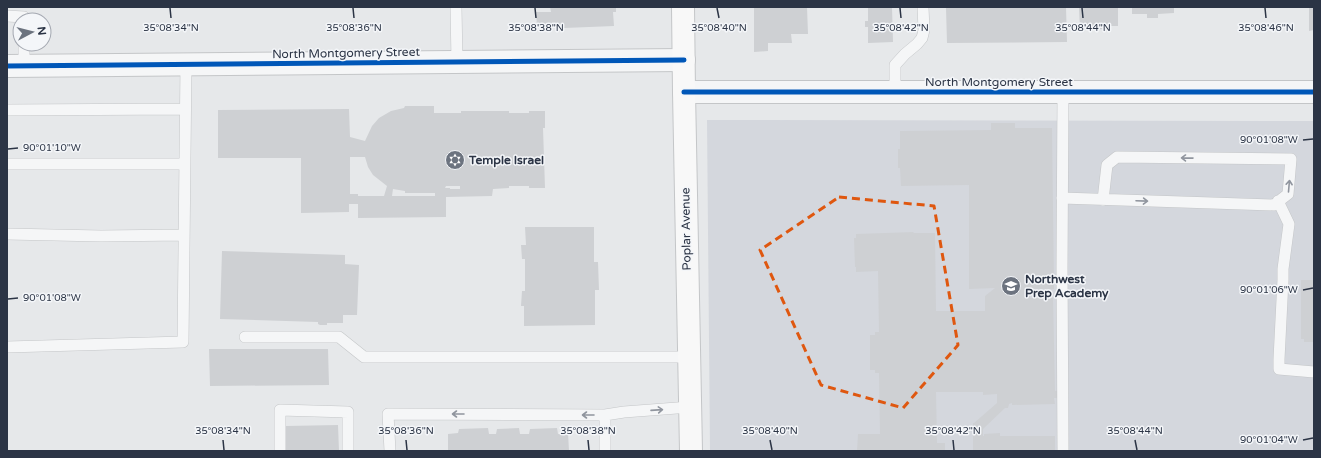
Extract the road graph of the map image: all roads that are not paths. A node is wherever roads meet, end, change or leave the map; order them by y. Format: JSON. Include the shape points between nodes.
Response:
{"nodes":[{"id":1,"x":456,"y":7,"type":"edge"},
{"id":2,"x":683,"y":7,"type":"edge"},
{"id":3,"x":923,"y":7,"type":"edge"},
{"id":4,"x":21,"y":52,"type":"edge"},
{"id":5,"x":684,"y":60,"type":"junction"},
{"id":6,"x":457,"y":62,"type":"junction"},
{"id":7,"x":186,"y":64,"type":"junction"},
{"id":8,"x":15,"y":66,"type":"edge"},
{"id":9,"x":684,"y":92,"type":"junction"},
{"id":10,"x":895,"y":92,"type":"junction"},
{"id":11,"x":1063,"y":92,"type":"junction"},
{"id":12,"x":1314,"y":92,"type":"edge"},
{"id":13,"x":185,"y":109,"type":"junction"},
{"id":14,"x":7,"y":110,"type":"edge"},
{"id":15,"x":7,"y":164,"type":"edge"},
{"id":16,"x":184,"y":164,"type":"junction"},
{"id":17,"x":1062,"y":198,"type":"junction"},
{"id":18,"x":1103,"y":200,"type":"junction"},
{"id":19,"x":1278,"y":201,"type":"junction"},
{"id":20,"x":7,"y":234,"type":"edge"},
{"id":21,"x":184,"y":235,"type":"junction"},
{"id":22,"x":245,"y":337,"type":"dead end"},
{"id":23,"x":7,"y":347,"type":"edge"},
{"id":24,"x":689,"y":357,"type":"junction"},
{"id":25,"x":1314,"y":372,"type":"edge"},
{"id":26,"x":690,"y":407,"type":"junction"},
{"id":27,"x":605,"y":415,"type":"junction"},
{"id":28,"x":280,"y":451,"type":"edge"},
{"id":29,"x":348,"y":451,"type":"edge"},
{"id":30,"x":390,"y":451,"type":"edge"},
{"id":31,"x":605,"y":451,"type":"edge"},
{"id":32,"x":691,"y":451,"type":"edge"},
{"id":33,"x":1063,"y":451,"type":"edge"}],
"edges":[{"from":1,"to":6,"type":"lane"},
{"from":2,"to":5,"type":"main road","name":"Poplar Avenue"},
{"from":3,"to":10,"type":"lane","via":[[922,38],[895,65]]},
{"from":4,"to":8,"type":"lane"},
{"from":5,"to":6,"type":"street","name":"North Montgomery Street"},
{"from":5,"to":9,"type":"main road","name":"Poplar Avenue"},
{"from":6,"to":7,"type":"street","name":"North Montgomery Street"},
{"from":7,"to":8,"type":"street","name":"North Montgomery Street"},
{"from":7,"to":13,"type":"lane"},
{"from":9,"to":10,"type":"street","name":"North Montgomery Street"},
{"from":9,"to":24,"type":"main road","name":"Poplar Avenue"},
{"from":10,"to":11,"type":"street","name":"North Montgomery Street"},
{"from":11,"to":12,"type":"street","name":"North Montgomery Street"},
{"from":11,"to":17,"type":"lane"},
{"from":13,"to":14,"type":"lane"},
{"from":13,"to":16,"type":"lane"},
{"from":15,"to":16,"type":"lane"},
{"from":16,"to":21,"type":"lane"},
{"from":17,"to":18,"type":"lane"},
{"from":17,"to":33,"type":"lane"},
{"from":18,"to":19,"type":"lane","one_way":true,"via":[[1274,204]]},
{"from":19,"to":18,"type":"lane","one_way":true,"via":[[1288,194],[1291,159],[1118,157],[1107,165]]},
{"from":19,"to":25,"type":"lane","via":[[1289,224],[1282,268],[1279,369]]},
{"from":20,"to":21,"type":"lane"},
{"from":21,"to":23,"type":"lane","via":[[183,342]]},
{"from":22,"to":24,"type":"lane","via":[[339,337],[364,357]]},
{"from":24,"to":26,"type":"main road","name":"Poplar Avenue"},
{"from":27,"to":26,"type":"lane","one_way":true},
{"from":26,"to":32,"type":"main road","name":"Poplar Avenue"},
{"from":27,"to":30,"type":"lane","one_way":true,"via":[[388,414]]},
{"from":27,"to":31,"type":"lane"},
{"from":28,"to":29,"type":"lane","via":[[280,410],[348,412]]}]}
